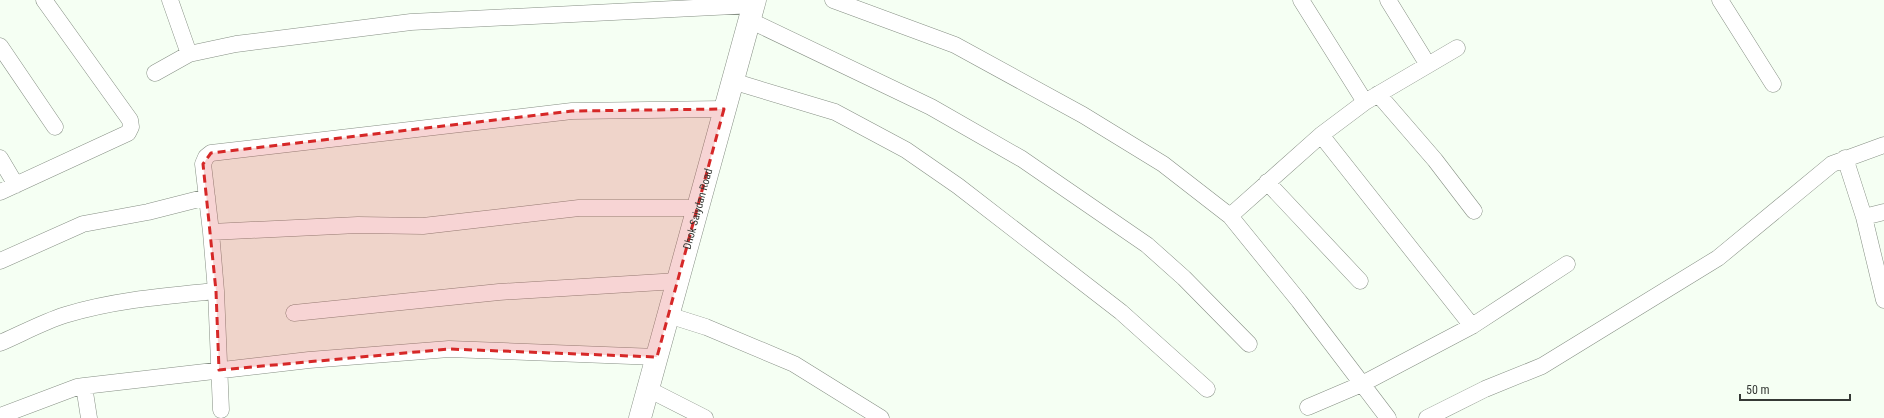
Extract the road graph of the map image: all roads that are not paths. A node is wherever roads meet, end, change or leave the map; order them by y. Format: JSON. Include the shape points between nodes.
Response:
{"nodes":[{"id":1,"x":44,"y":0,"type":"edge"},
{"id":2,"x":170,"y":0,"type":"edge"},
{"id":3,"x":833,"y":0,"type":"edge"},
{"id":4,"x":1301,"y":0,"type":"edge"},
{"id":5,"x":1388,"y":0,"type":"edge"},
{"id":6,"x":1720,"y":0,"type":"edge"},
{"id":7,"x":753,"y":8,"type":"edge"},
{"id":8,"x":0,"y":46,"type":"edge"},
{"id":9,"x":1457,"y":48,"type":"dead end"},
{"id":10,"x":189,"y":54,"type":"junction"},
{"id":11,"x":1428,"y":65,"type":"junction"},
{"id":12,"x":155,"y":73,"type":"dead end"},
{"id":13,"x":732,"y":81,"type":"junction"},
{"id":14,"x":1773,"y":84,"type":"dead end"},
{"id":15,"x":1372,"y":98,"type":"junction"},
{"id":16,"x":724,"y":109,"type":"junction"},
{"id":17,"x":55,"y":127,"type":"dead end"},
{"id":18,"x":1321,"y":135,"type":"junction"},
{"id":19,"x":1884,"y":145,"type":"edge"},
{"id":20,"x":0,"y":158,"type":"edge"},
{"id":21,"x":1845,"y":158,"type":"junction"},
{"id":22,"x":1268,"y":182,"type":"junction"},
{"id":23,"x":16,"y":185,"type":"junction"},
{"id":24,"x":0,"y":192,"type":"edge"},
{"id":25,"x":207,"y":197,"type":"junction"},
{"id":26,"x":697,"y":208,"type":"junction"},
{"id":27,"x":1474,"y":211,"type":"dead end"},
{"id":28,"x":1884,"y":212,"type":"edge"},
{"id":29,"x":1230,"y":216,"type":"junction"},
{"id":30,"x":1864,"y":217,"type":"junction"},
{"id":31,"x":211,"y":232,"type":"junction"},
{"id":32,"x":0,"y":261,"type":"edge"},
{"id":33,"x":1567,"y":264,"type":"dead end"},
{"id":34,"x":1882,"y":280,"type":"edge"},
{"id":35,"x":678,"y":281,"type":"junction"},
{"id":36,"x":1360,"y":281,"type":"dead end"},
{"id":37,"x":216,"y":291,"type":"junction"},
{"id":38,"x":1884,"y":300,"type":"edge"},
{"id":39,"x":294,"y":314,"type":"dead end"},
{"id":40,"x":668,"y":315,"type":"junction"},
{"id":41,"x":1472,"y":326,"type":"junction"},
{"id":42,"x":0,"y":344,"type":"edge"},
{"id":43,"x":1249,"y":344,"type":"dead end"},
{"id":44,"x":657,"y":357,"type":"junction"},
{"id":45,"x":219,"y":370,"type":"junction"},
{"id":46,"x":1362,"y":384,"type":"junction"},
{"id":47,"x":84,"y":386,"type":"junction"},
{"id":48,"x":648,"y":389,"type":"junction"},
{"id":49,"x":1207,"y":389,"type":"dead end"},
{"id":50,"x":1308,"y":407,"type":"dead end"},
{"id":51,"x":221,"y":410,"type":"dead end"},
{"id":52,"x":10,"y":415,"type":"edge"},
{"id":53,"x":89,"y":418,"type":"edge"},
{"id":54,"x":640,"y":418,"type":"edge"},
{"id":55,"x":705,"y":418,"type":"edge"},
{"id":56,"x":881,"y":418,"type":"edge"},
{"id":57,"x":1388,"y":418,"type":"edge"},
{"id":58,"x":1426,"y":418,"type":"edge"}],
"edges":[{"from":1,"to":23,"type":"street","via":[[130,120],[131,127],[128,133]]},
{"from":2,"to":10,"type":"street"},
{"from":3,"to":29,"type":"street","via":[[955,45],[1083,114],[1163,164]]},
{"from":4,"to":15,"type":"street"},
{"from":5,"to":11,"type":"street"},
{"from":6,"to":14,"type":"street"},
{"from":7,"to":10,"type":"street","via":[[411,22],[275,38]]},
{"from":7,"to":13,"type":"main road","name":"Dhok Saiydan Road"},
{"from":7,"to":43,"type":"street","via":[[1022,159],[1147,245],[1184,278]]},
{"from":8,"to":17,"type":"street"},
{"from":9,"to":11,"type":"street"},
{"from":10,"to":12,"type":"street"},
{"from":11,"to":15,"type":"street"},
{"from":13,"to":16,"type":"main road","name":"Dhok Saiydan Road"},
{"from":13,"to":49,"type":"street","via":[[835,112],[906,150],[958,186],[1120,312]]},
{"from":15,"to":18,"type":"street"},
{"from":15,"to":27,"type":"street","via":[[1435,160]]},
{"from":16,"to":25,"type":"street","via":[[572,111],[211,153],[203,164]]},
{"from":16,"to":26,"type":"main road","name":"Dhok Saiydan Road"},
{"from":18,"to":22,"type":"street"},
{"from":18,"to":41,"type":"street"},
{"from":19,"to":21,"type":"street"},
{"from":20,"to":23,"type":"street"},
{"from":21,"to":30,"type":"street"},
{"from":21,"to":58,"type":"street","via":[[1832,164],[1737,244],[1711,262],[1542,366],[1485,389]]},
{"from":22,"to":29,"type":"street"},
{"from":22,"to":36,"type":"street"},
{"from":23,"to":24,"type":"street"},
{"from":25,"to":31,"type":"street"},
{"from":25,"to":32,"type":"street","via":[[148,212],[84,224]]},
{"from":26,"to":31,"type":"street","via":[[579,208],[423,226],[358,225]]},
{"from":26,"to":35,"type":"main road","name":"Dhok Saiydan Road"},
{"from":28,"to":30,"type":"street"},
{"from":29,"to":46,"type":"street"},
{"from":30,"to":34,"type":"street"},
{"from":31,"to":37,"type":"street"},
{"from":33,"to":41,"type":"street"},
{"from":34,"to":38,"type":"street"},
{"from":35,"to":39,"type":"street","via":[[499,292]]},
{"from":35,"to":40,"type":"main road","name":"Dhok Saiydan Road"},
{"from":37,"to":42,"type":"street","via":[[141,298],[64,315]]},
{"from":37,"to":45,"type":"street"},
{"from":40,"to":44,"type":"main road","name":"Dhok Saiydan Road"},
{"from":40,"to":56,"type":"street","via":[[706,327],[794,364]]},
{"from":41,"to":46,"type":"street"},
{"from":44,"to":45,"type":"street","via":[[449,349]]},
{"from":44,"to":48,"type":"main road","name":"Dhok Saiydan Road"},
{"from":45,"to":47,"type":"street"},
{"from":45,"to":51,"type":"street"},
{"from":46,"to":50,"type":"street"},
{"from":46,"to":57,"type":"street"},
{"from":47,"to":52,"type":"street"},
{"from":47,"to":53,"type":"street"},
{"from":48,"to":54,"type":"main road","name":"Dhok Saiydan Road"},
{"from":48,"to":55,"type":"street"}]}
